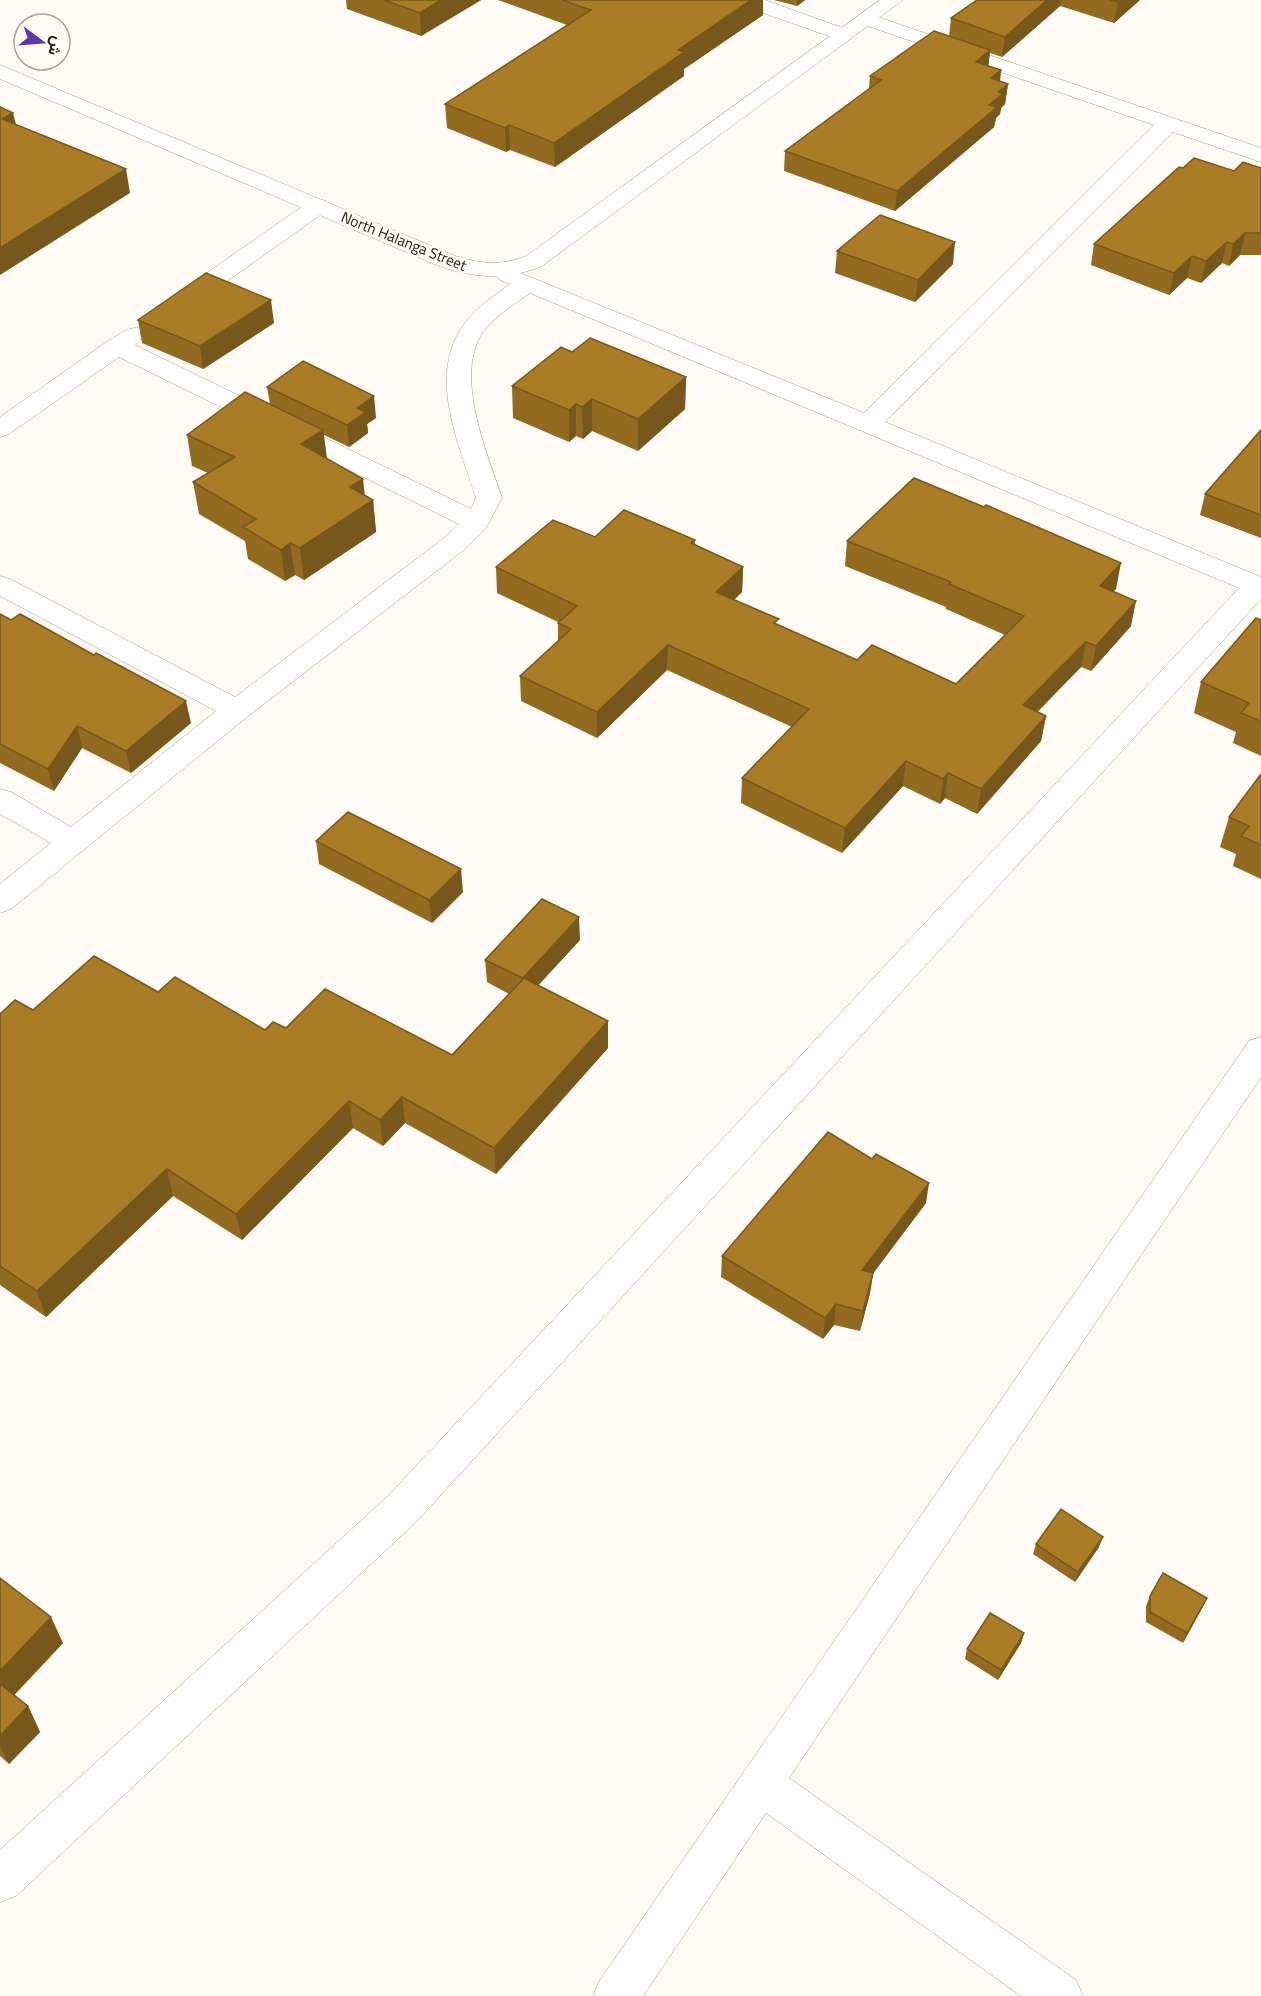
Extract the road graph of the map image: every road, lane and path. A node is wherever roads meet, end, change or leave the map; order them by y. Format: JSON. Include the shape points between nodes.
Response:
{"nodes":[{"id":1,"x":745,"y":0,"type":"edge"},
{"id":2,"x":893,"y":0,"type":"edge"},
{"id":3,"x":866,"y":19,"type":"junction"},
{"id":4,"x":844,"y":35,"type":"junction"},
{"id":5,"x":0,"y":71,"type":"edge"},
{"id":6,"x":1168,"y":124,"type":"junction"},
{"id":7,"x":1261,"y":155,"type":"edge"},
{"id":8,"x":318,"y":206,"type":"junction"},
{"id":9,"x":501,"y":272,"type":"junction"},
{"id":10,"x":527,"y":283,"type":"junction"},
{"id":11,"x":117,"y":346,"type":"junction"},
{"id":12,"x":868,"y":424,"type":"junction"},
{"id":13,"x":0,"y":429,"type":"edge"},
{"id":14,"x":476,"y":522,"type":"junction"},
{"id":15,"x":0,"y":585,"type":"edge"},
{"id":16,"x":1259,"y":586,"type":"edge"},
{"id":17,"x":237,"y":710,"type":"junction"},
{"id":18,"x":0,"y":800,"type":"edge"},
{"id":19,"x":73,"y":842,"type":"junction"},
{"id":20,"x":0,"y":901,"type":"edge"},
{"id":21,"x":1261,"y":1050,"type":"edge"},
{"id":22,"x":760,"y":1783,"type":"junction"},
{"id":23,"x":0,"y":1880,"type":"edge"},
{"id":24,"x":616,"y":1996,"type":"edge"},
{"id":25,"x":1060,"y":1996,"type":"edge"}],
"edges":[{"from":1,"to":4,"type":"street"},
{"from":2,"to":3,"type":"street","name":"North Halanga Street"},
{"from":3,"to":4,"type":"street","name":"North Halanga Street"},
{"from":3,"to":6,"type":"street"},
{"from":4,"to":9,"type":"street","name":"North Halanga Street","via":[[534,261]]},
{"from":5,"to":8,"type":"street","name":"North Halanga Street"},
{"from":6,"to":7,"type":"street"},
{"from":6,"to":12,"type":"street"},
{"from":8,"to":9,"type":"street","name":"North Halanga Street","via":[[466,268]]},
{"from":8,"to":11,"type":"street"},
{"from":9,"to":10,"type":"street"},
{"from":10,"to":12,"type":"street"},
{"from":10,"to":14,"type":"street","via":[[473,327],[458,357],[457,391],[489,498]]},
{"from":11,"to":13,"type":"street"},
{"from":11,"to":14,"type":"street"},
{"from":12,"to":16,"type":"street"},
{"from":14,"to":17,"type":"street","via":[[455,543]]},
{"from":15,"to":17,"type":"street"},
{"from":16,"to":23,"type":"street","via":[[402,1509]]},
{"from":17,"to":19,"type":"street"},
{"from":18,"to":19,"type":"street"},
{"from":19,"to":20,"type":"street"},
{"from":21,"to":22,"type":"street"},
{"from":22,"to":24,"type":"street"},
{"from":22,"to":25,"type":"street"}]}
